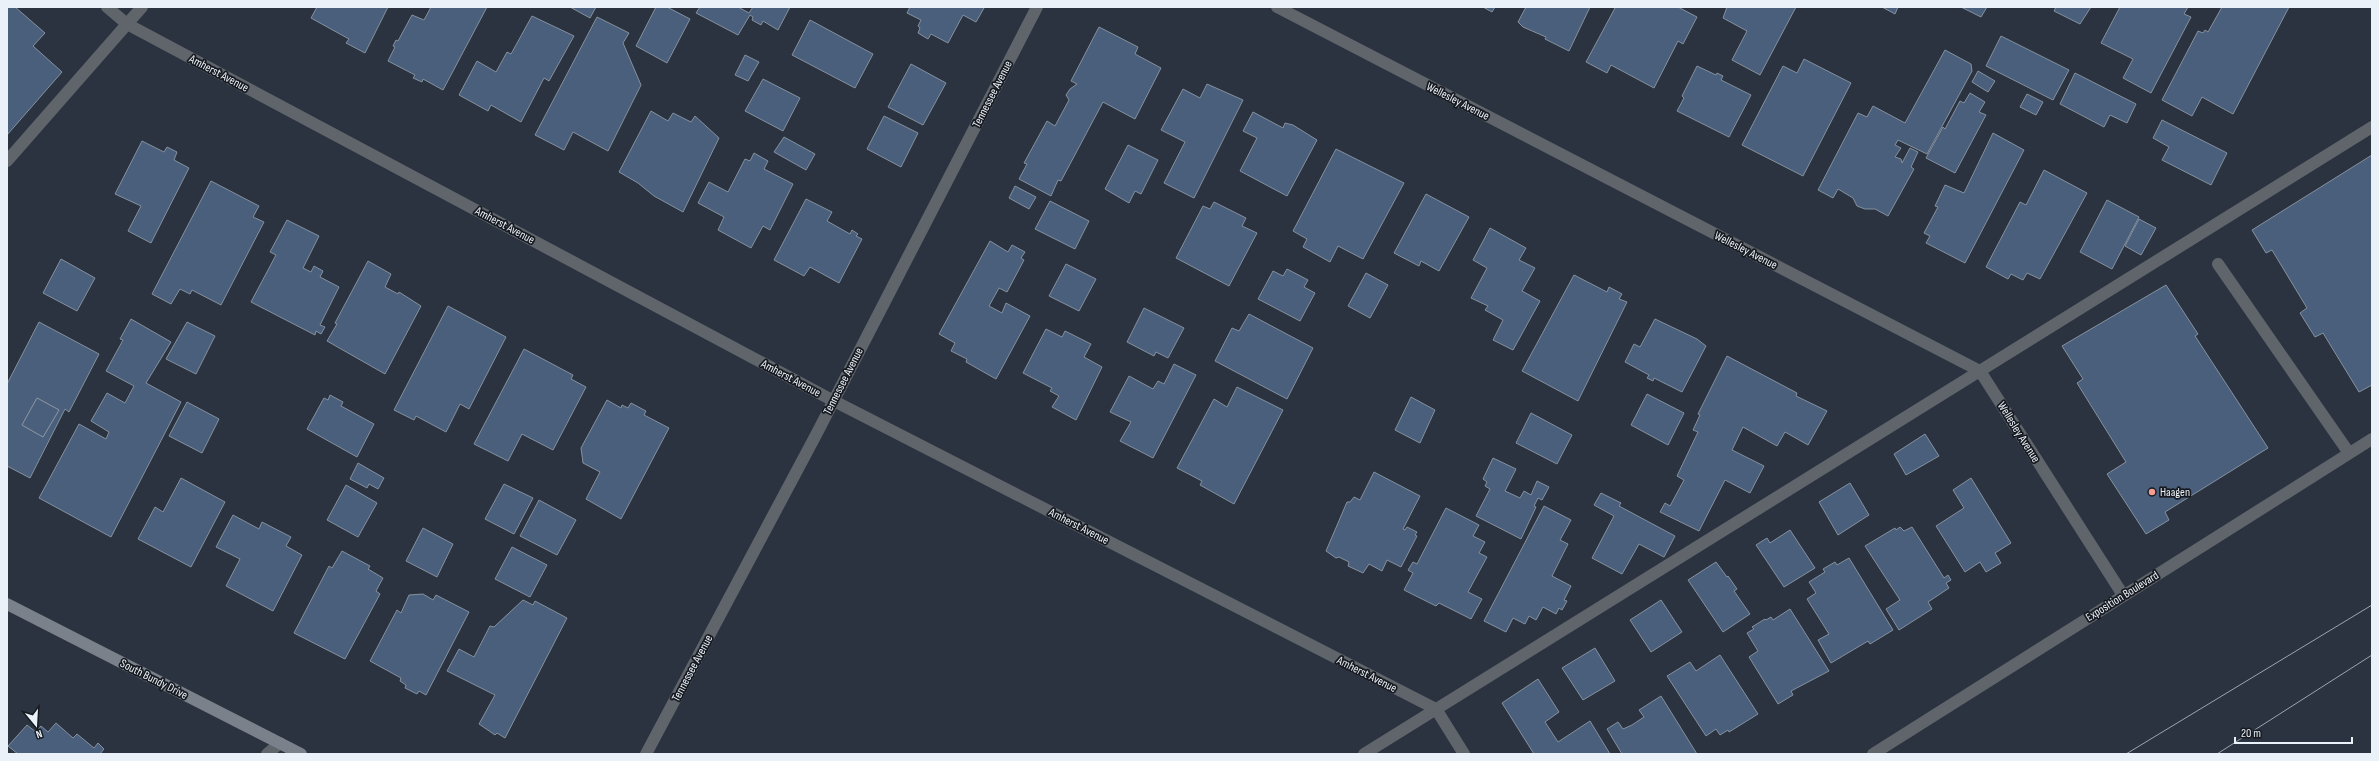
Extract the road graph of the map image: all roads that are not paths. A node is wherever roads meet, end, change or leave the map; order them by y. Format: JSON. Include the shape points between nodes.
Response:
{"nodes":[{"id":1,"x":107,"y":7,"type":"edge"},
{"id":2,"x":142,"y":7,"type":"edge"},
{"id":3,"x":1037,"y":7,"type":"edge"},
{"id":4,"x":1277,"y":7,"type":"edge"},
{"id":5,"x":127,"y":24,"type":"junction"},
{"id":6,"x":2372,"y":127,"type":"edge"},
{"id":7,"x":7,"y":161,"type":"edge"},
{"id":8,"x":2218,"y":264,"type":"dead end"},
{"id":9,"x":1980,"y":371,"type":"junction"},
{"id":10,"x":832,"y":400,"type":"junction"},
{"id":11,"x":2372,"y":439,"type":"edge"},
{"id":12,"x":2349,"y":454,"type":"junction"},
{"id":13,"x":2123,"y":595,"type":"junction"},
{"id":14,"x":7,"y":604,"type":"edge"},
{"id":15,"x":1436,"y":709,"type":"junction"},
{"id":16,"x":280,"y":743,"type":"junction"},
{"id":17,"x":267,"y":754,"type":"edge"},
{"id":18,"x":301,"y":754,"type":"edge"},
{"id":19,"x":646,"y":754,"type":"edge"},
{"id":20,"x":1364,"y":754,"type":"edge"},
{"id":21,"x":1464,"y":754,"type":"edge"},
{"id":22,"x":1872,"y":754,"type":"edge"}],
"edges":[{"from":1,"to":5,"type":"street","name":"Amherst Avenue"},
{"from":2,"to":5,"type":"street"},
{"from":3,"to":10,"type":"street","name":"Tennessee Avenue"},
{"from":4,"to":9,"type":"street","name":"Wellesley Avenue"},
{"from":5,"to":7,"type":"street"},
{"from":5,"to":10,"type":"street","name":"Amherst Avenue"},
{"from":6,"to":9,"type":"street"},
{"from":8,"to":12,"type":"street"},
{"from":9,"to":13,"type":"street","name":"Wellesley Avenue"},
{"from":9,"to":15,"type":"street"},
{"from":10,"to":15,"type":"street","name":"Amherst Avenue"},
{"from":10,"to":19,"type":"street","name":"Tennessee Avenue"},
{"from":11,"to":12,"type":"street","name":"Exposition Boulevard"},
{"from":12,"to":13,"type":"street","name":"Exposition Boulevard"},
{"from":13,"to":22,"type":"street","name":"Exposition Boulevard"},
{"from":14,"to":16,"type":"main road","name":"South Bundy Drive"},
{"from":15,"to":20,"type":"street"},
{"from":15,"to":21,"type":"street"},
{"from":16,"to":17,"type":"street"},
{"from":16,"to":18,"type":"main road","name":"South Bundy Drive"}]}
